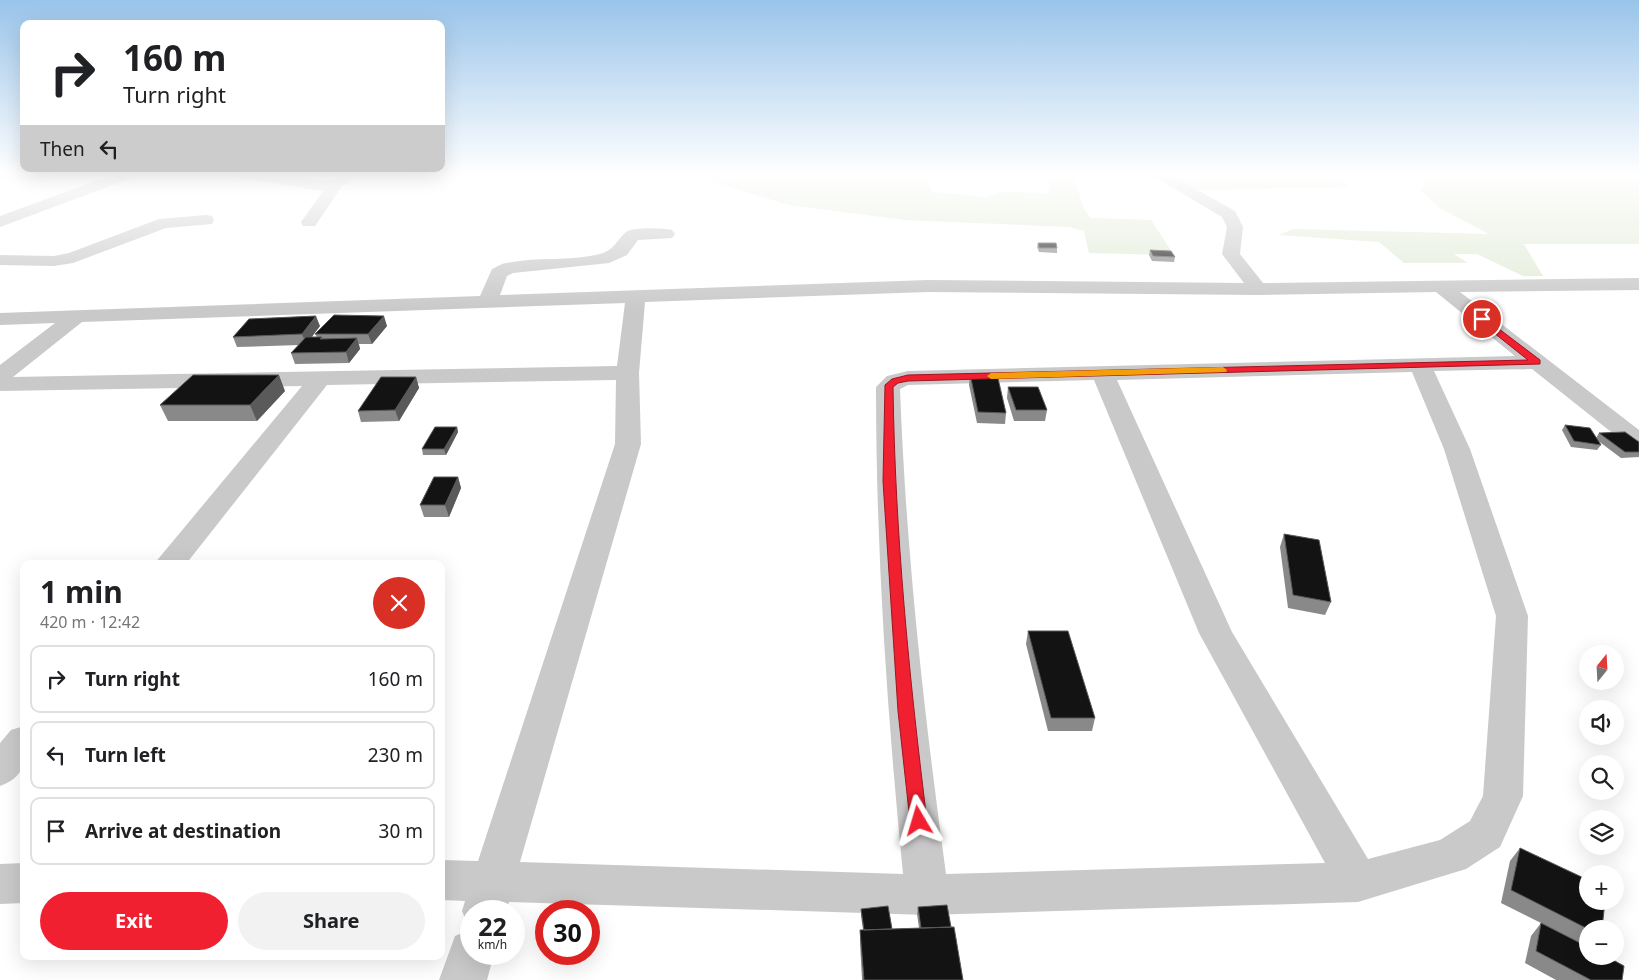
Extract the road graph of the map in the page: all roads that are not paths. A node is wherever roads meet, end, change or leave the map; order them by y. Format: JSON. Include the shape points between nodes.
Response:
{"nodes":[{"id":1,"x":312,"y":219,"type":"edge"},
{"id":2,"x":1231,"y":219,"type":"edge"},
{"id":3,"x":206,"y":220,"type":"dead end"},
{"id":4,"x":310,"y":222,"type":"dead end"},
{"id":5,"x":666,"y":234,"type":"dead end"},
{"id":6,"x":0,"y":260,"type":"edge"},
{"id":7,"x":1639,"y":284,"type":"edge"},
{"id":8,"x":1441,"y":286,"type":"junction"},
{"id":9,"x":1258,"y":289,"type":"junction"},
{"id":10,"x":636,"y":295,"type":"junction"},
{"id":11,"x":488,"y":300,"type":"junction"},
{"id":12,"x":76,"y":318,"type":"junction"},
{"id":13,"x":0,"y":319,"type":"edge"},
{"id":14,"x":1537,"y":362,"type":"junction"},
{"id":15,"x":1421,"y":367,"type":"junction"},
{"id":16,"x":628,"y":373,"type":"junction"},
{"id":17,"x":1103,"y":374,"type":"junction"},
{"id":18,"x":0,"y":376,"type":"edge"},
{"id":19,"x":320,"y":379,"type":"junction"},
{"id":20,"x":0,"y":384,"type":"edge"},
{"id":21,"x":1639,"y":442,"type":"edge"},
{"id":22,"x":172,"y":560,"type":"edge"},
{"id":23,"x":20,"y":746,"type":"edge"},
{"id":24,"x":0,"y":770,"type":"edge"},
{"id":25,"x":445,"y":881,"type":"edge"},
{"id":26,"x":1358,"y":882,"type":"junction"},
{"id":27,"x":20,"y":883,"type":"edge"},
{"id":28,"x":0,"y":884,"type":"edge"},
{"id":29,"x":927,"y":894,"type":"junction"},
{"id":30,"x":488,"y":896,"type":"edge"},
{"id":31,"x":467,"y":965,"type":"edge"},
{"id":32,"x":463,"y":980,"type":"edge"}],
"edges":[{"from":1,"to":4,"type":"street"},
{"from":2,"to":9,"type":"street","via":[[1235,227],[1231,254]]},
{"from":3,"to":6,"type":"street","via":[[151,226],[73,258]]},
{"from":5,"to":11,"type":"street","via":[[633,235],[621,251],[603,259],[510,268],[499,273]]},
{"from":7,"to":8,"type":"street"},
{"from":8,"to":9,"type":"street"},
{"from":8,"to":14,"type":"street"},
{"from":9,"to":10,"type":"street","via":[[928,286]]},
{"from":10,"to":11,"type":"street"},
{"from":10,"to":16,"type":"street"},
{"from":11,"to":12,"type":"street"},
{"from":12,"to":13,"type":"street"},
{"from":12,"to":18,"type":"street"},
{"from":14,"to":15,"type":"street"},
{"from":14,"to":21,"type":"street"},
{"from":15,"to":17,"type":"street"},
{"from":15,"to":26,"type":"street","via":[[1457,450],[1512,616],[1503,796],[1485,834],[1451,856]]},
{"from":16,"to":19,"type":"street"},
{"from":16,"to":30,"type":"street","via":[[628,444]]},
{"from":17,"to":26,"type":"street","via":[[1216,633]]},
{"from":17,"to":29,"type":"street","via":[[908,378],[895,381],[888,387],[889,481],[904,692]]},
{"from":19,"to":20,"type":"street"},
{"from":19,"to":22,"type":"street"},
{"from":23,"to":24,"type":"street"},
{"from":25,"to":30,"type":"street"},
{"from":26,"to":29,"type":"street"},
{"from":27,"to":28,"type":"street"},
{"from":29,"to":30,"type":"street"},
{"from":31,"to":32,"type":"street"}]}
